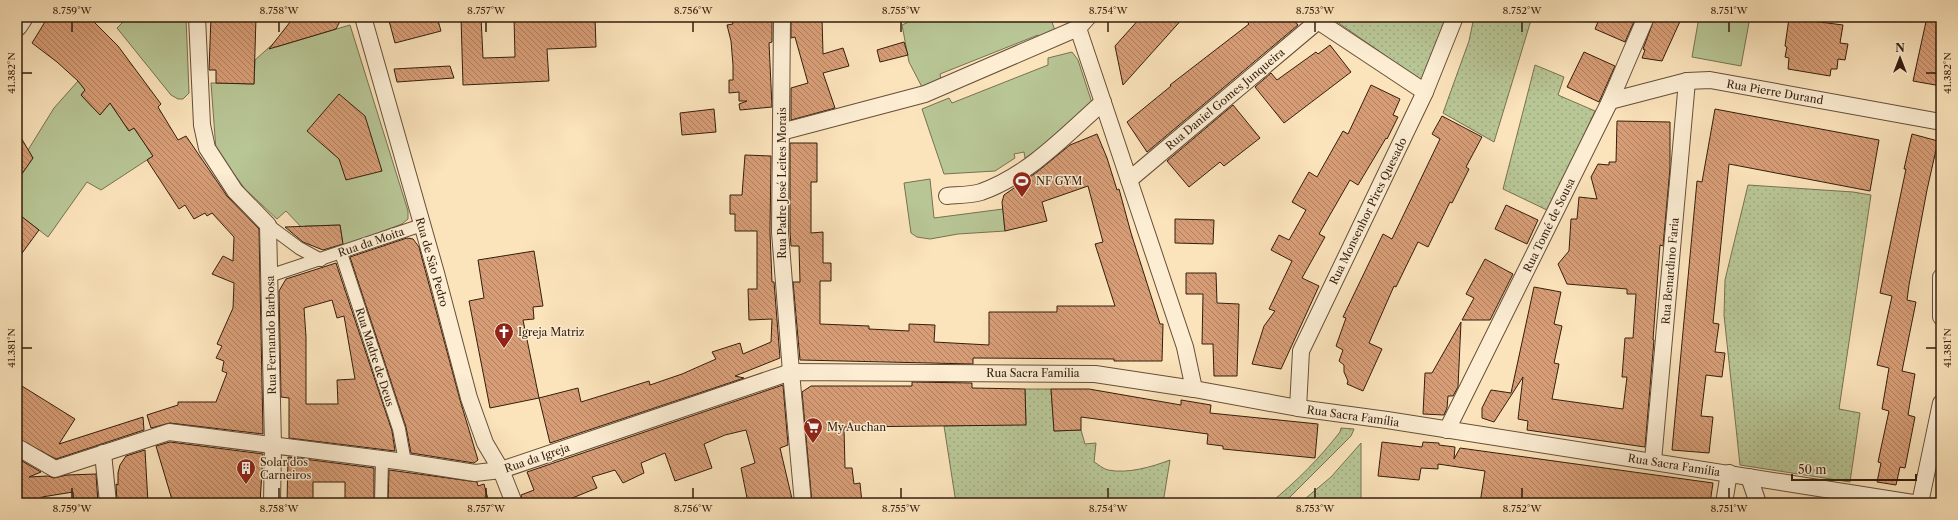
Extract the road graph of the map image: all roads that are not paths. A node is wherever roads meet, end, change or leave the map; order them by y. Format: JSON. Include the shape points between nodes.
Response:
{"nodes":[{"id":1,"x":22,"y":17,"type":"edge"},
{"id":2,"x":197,"y":17,"type":"edge"},
{"id":3,"x":363,"y":17,"type":"edge"},
{"id":4,"x":782,"y":17,"type":"edge"},
{"id":5,"x":1454,"y":17,"type":"edge"},
{"id":6,"x":1646,"y":17,"type":"edge"},
{"id":7,"x":1318,"y":19,"type":"edge"},
{"id":8,"x":1083,"y":22,"type":"edge"},
{"id":9,"x":17,"y":26,"type":"edge"},
{"id":10,"x":1687,"y":81,"type":"junction"},
{"id":11,"x":1425,"y":92,"type":"junction"},
{"id":12,"x":1610,"y":101,"type":"junction"},
{"id":13,"x":1103,"y":102,"type":"junction"},
{"id":14,"x":1941,"y":122,"type":"edge"},
{"id":15,"x":781,"y":132,"type":"junction"},
{"id":16,"x":1130,"y":180,"type":"junction"},
{"id":17,"x":947,"y":196,"type":"dead end"},
{"id":18,"x":268,"y":225,"type":"junction"},
{"id":19,"x":422,"y":225,"type":"junction"},
{"id":20,"x":341,"y":253,"type":"junction"},
{"id":21,"x":321,"y":260,"type":"junction"},
{"id":22,"x":269,"y":276,"type":"junction"},
{"id":23,"x":1941,"y":277,"type":"edge"},
{"id":24,"x":1941,"y":313,"type":"edge"},
{"id":25,"x":790,"y":372,"type":"junction"},
{"id":26,"x":1194,"y":389,"type":"junction"},
{"id":27,"x":1941,"y":404,"type":"edge"},
{"id":28,"x":1298,"y":408,"type":"junction"},
{"id":29,"x":1447,"y":430,"type":"junction"},
{"id":30,"x":273,"y":445,"type":"junction"},
{"id":31,"x":17,"y":447,"type":"edge"},
{"id":32,"x":103,"y":453,"type":"junction"},
{"id":33,"x":382,"y":459,"type":"junction"},
{"id":34,"x":405,"y":462,"type":"junction"},
{"id":35,"x":1653,"y":462,"type":"junction"},
{"id":36,"x":501,"y":470,"type":"junction"},
{"id":37,"x":1729,"y":473,"type":"junction"},
{"id":38,"x":1749,"y":477,"type":"junction"},
{"id":39,"x":108,"y":503,"type":"edge"},
{"id":40,"x":272,"y":503,"type":"edge"},
{"id":41,"x":381,"y":503,"type":"edge"},
{"id":42,"x":514,"y":503,"type":"edge"},
{"id":43,"x":803,"y":503,"type":"edge"},
{"id":44,"x":1724,"y":503,"type":"edge"},
{"id":45,"x":1758,"y":503,"type":"edge"},
{"id":46,"x":1913,"y":503,"type":"edge"},
{"id":47,"x":1920,"y":503,"type":"edge"}],
"edges":[{"from":1,"to":9,"type":"street"},
{"from":2,"to":18,"type":"street","via":[[202,125],[207,148],[235,191]]},
{"from":3,"to":19,"type":"street","name":"Rua de São Pedro"},
{"from":4,"to":15,"type":"street","name":"Rua Padre José Leites Morais"},
{"from":5,"to":11,"type":"street","name":"Rua Monsenhor Pires Quesado"},
{"from":6,"to":12,"type":"street","name":"Rua Tomé de Sousa"},
{"from":7,"to":11,"type":"street"},
{"from":7,"to":16,"type":"street","name":"Rua Daniel Gomes Junqueira"},
{"from":8,"to":13,"type":"street"},
{"from":8,"to":15,"type":"street","via":[[925,94]]},
{"from":10,"to":12,"type":"street","name":"Rua Pierre Durand"},
{"from":10,"to":14,"type":"street","name":"Rua Pierre Durand","via":[[1710,80]]},
{"from":10,"to":35,"type":"street","name":"Rua Benardino Faria"},
{"from":11,"to":28,"type":"street","name":"Rua Monsenhor Pires Quesado","via":[[1301,351]]},
{"from":12,"to":29,"type":"street","name":"Rua Tomé de Sousa"},
{"from":13,"to":16,"type":"street"},
{"from":13,"to":17,"type":"street","via":[[1036,161],[998,185],[979,192]]},
{"from":15,"to":25,"type":"street","name":"Rua Padre José Leites Morais","via":[[780,232]]},
{"from":16,"to":26,"type":"street","via":[[1185,347]]},
{"from":18,"to":21,"type":"street"},
{"from":18,"to":22,"type":"street","name":"Rua Fernando Barbosa"},
{"from":19,"to":20,"type":"street","name":"Rua da Moita"},
{"from":19,"to":36,"type":"street","name":"Rua de São Pedro","via":[[469,398],[485,443]]},
{"from":20,"to":21,"type":"street","name":"Rua da Moita"},
{"from":20,"to":34,"type":"street","name":"Rua Madre de Deus","via":[[399,429]]},
{"from":21,"to":22,"type":"street","name":"Rua da Moita"},
{"from":22,"to":30,"type":"street","name":"Rua Fernando Barbosa"},
{"from":23,"to":24,"type":"street"},
{"from":25,"to":26,"type":"street","name":"Rua Sacra Família","via":[[1095,374]]},
{"from":25,"to":36,"type":"street","name":"Rua da Igreja"},
{"from":25,"to":43,"type":"street","name":"Rua Padre José Leites Morais"},
{"from":26,"to":28,"type":"street","name":"Rua Sacra Família"},
{"from":27,"to":47,"type":"street"},
{"from":28,"to":29,"type":"street","name":"Rua Sacra Família"},
{"from":29,"to":35,"type":"street","name":"Rua Sacra Família"},
{"from":30,"to":32,"type":"street","name":"Rua da Igreja","via":[[169,432]]},
{"from":30,"to":33,"type":"street","name":"Rua da Igreja"},
{"from":30,"to":40,"type":"street","name":"Rua Fernando Barbosa"},
{"from":31,"to":32,"type":"street","name":"Rua da Igreja","via":[[55,469]]},
{"from":32,"to":39,"type":"street"},
{"from":33,"to":34,"type":"street","name":"Rua da Igreja"},
{"from":33,"to":41,"type":"street"},
{"from":34,"to":36,"type":"street","name":"Rua da Igreja","via":[[475,473]]},
{"from":35,"to":37,"type":"street","name":"Rua Sacra Família"},
{"from":36,"to":42,"type":"street","name":"Rua de São Pedro"},
{"from":37,"to":38,"type":"street","name":"Rua Sacra Família"},
{"from":37,"to":44,"type":"street"},
{"from":38,"to":45,"type":"street"},
{"from":38,"to":46,"type":"street","name":"Rua Sacra Família"}]}
